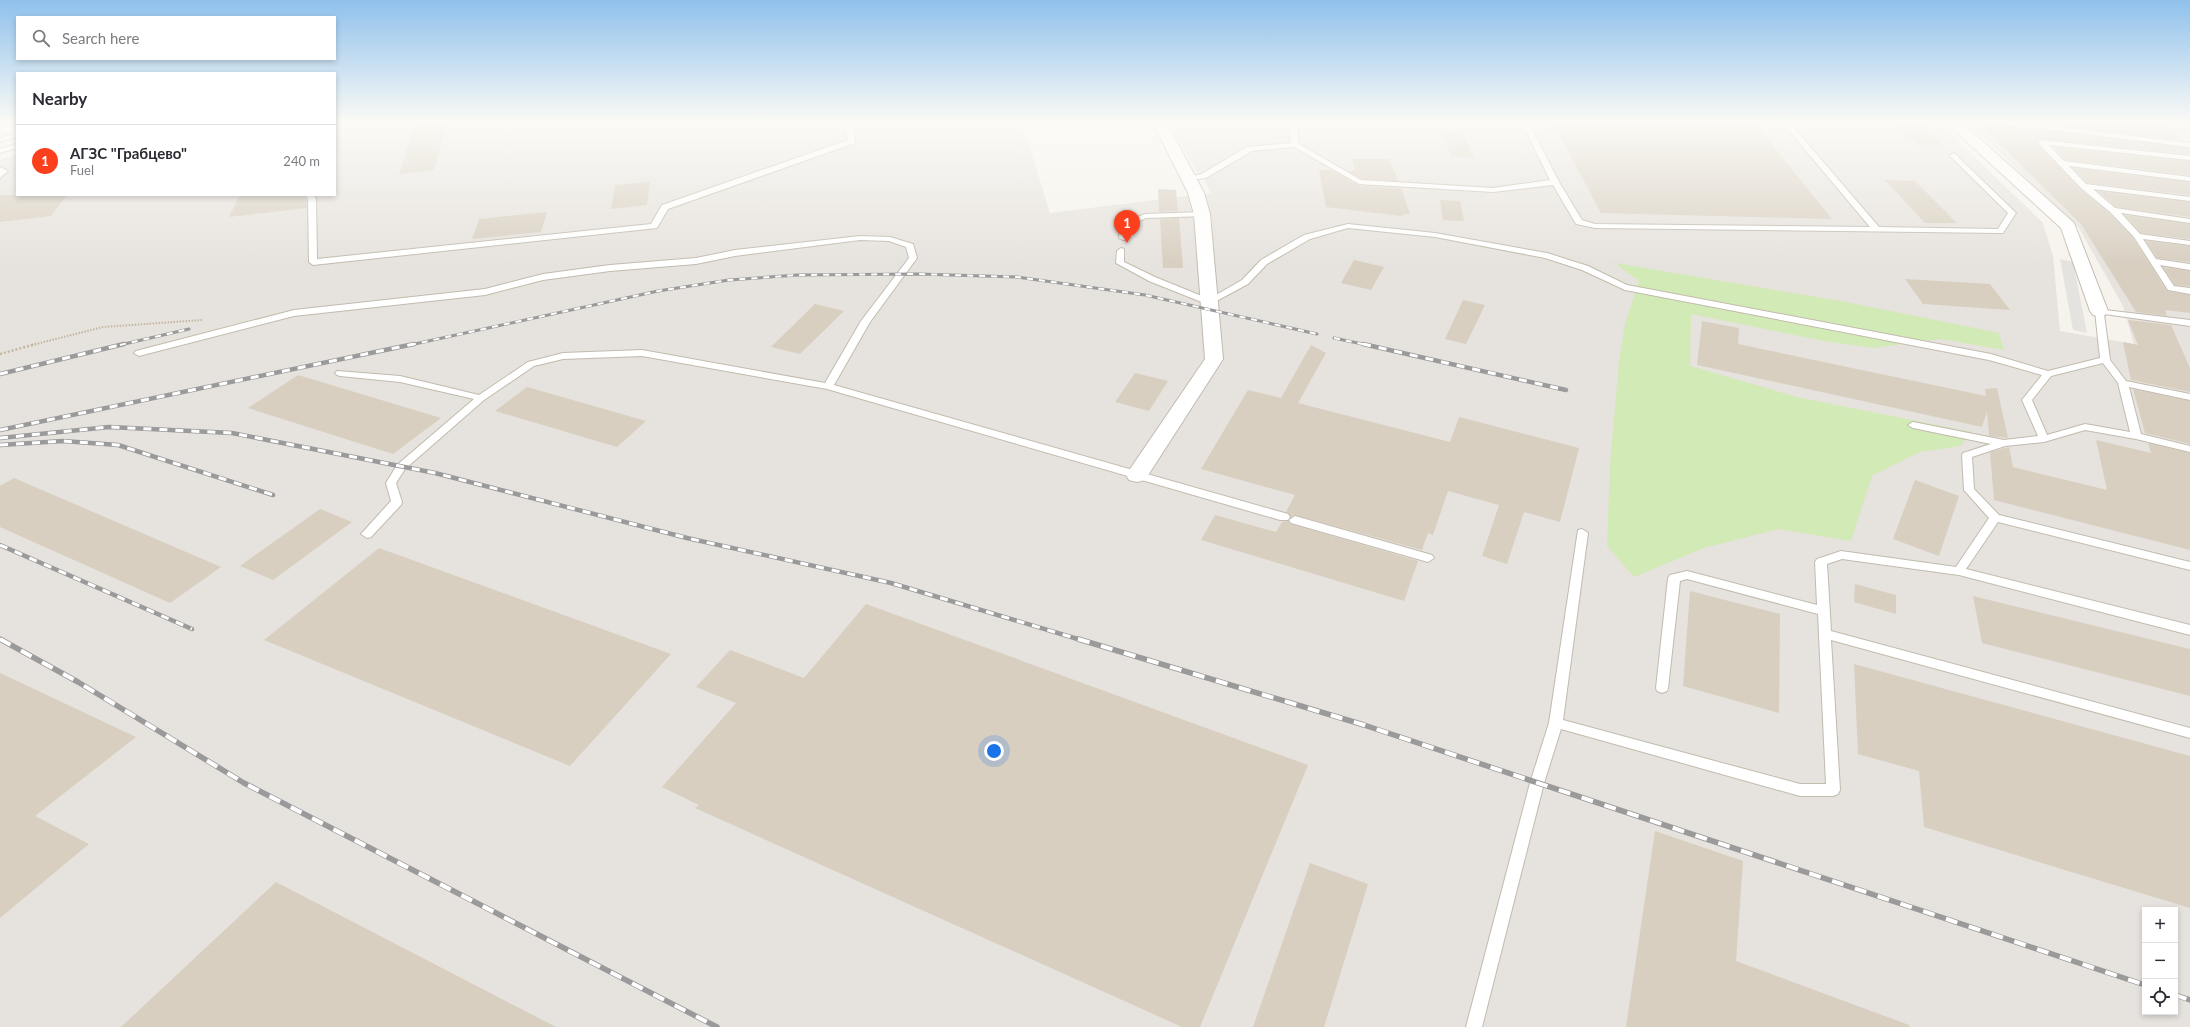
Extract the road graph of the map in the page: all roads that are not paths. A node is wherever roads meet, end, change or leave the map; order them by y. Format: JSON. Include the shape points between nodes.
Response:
{"nodes":[{"id":1,"x":0,"y":169,"type":"edge"},
{"id":2,"x":773,"y":169,"type":"edge"},
{"id":3,"x":1184,"y":169,"type":"edge"},
{"id":4,"x":1216,"y":169,"type":"edge"},
{"id":5,"x":1336,"y":169,"type":"edge"},
{"id":6,"x":1548,"y":169,"type":"edge"},
{"id":7,"x":1825,"y":169,"type":"edge"},
{"id":8,"x":1968,"y":169,"type":"edge"},
{"id":9,"x":2004,"y":169,"type":"edge"},
{"id":10,"x":2067,"y":169,"type":"edge"},
{"id":11,"x":2104,"y":169,"type":"edge"},
{"id":12,"x":0,"y":176,"type":"edge"},
{"id":13,"x":1189,"y":178,"type":"junction"},
{"id":14,"x":2190,"y":179,"type":"edge"},
{"id":15,"x":1555,"y":182,"type":"junction"},
{"id":16,"x":2084,"y":186,"type":"junction"},
{"id":17,"x":310,"y":196,"type":"edge"},
{"id":18,"x":2190,"y":199,"type":"edge"},
{"id":19,"x":2113,"y":210,"type":"junction"},
{"id":20,"x":1202,"y":214,"type":"junction"},
{"id":21,"x":2190,"y":221,"type":"edge"},
{"id":22,"x":1877,"y":230,"type":"junction"},
{"id":23,"x":2137,"y":236,"type":"junction"},
{"id":24,"x":1122,"y":238,"type":"dead end"},
{"id":25,"x":2190,"y":243,"type":"edge"},
{"id":26,"x":1121,"y":251,"type":"dead end"},
{"id":27,"x":2152,"y":261,"type":"junction"},
{"id":28,"x":2190,"y":266,"type":"edge"},
{"id":29,"x":2190,"y":291,"type":"edge"},
{"id":30,"x":1209,"y":302,"type":"junction"},
{"id":31,"x":2099,"y":312,"type":"junction"},
{"id":32,"x":2190,"y":323,"type":"edge"},
{"id":33,"x":139,"y":353,"type":"dead end"},
{"id":34,"x":2105,"y":360,"type":"junction"},
{"id":35,"x":340,"y":372,"type":"dead end"},
{"id":36,"x":2048,"y":374,"type":"junction"},
{"id":37,"x":2123,"y":383,"type":"junction"},
{"id":38,"x":828,"y":386,"type":"junction"},
{"id":39,"x":2190,"y":397,"type":"edge"},
{"id":40,"x":481,"y":398,"type":"junction"},
{"id":41,"x":1913,"y":425,"type":"dead end"},
{"id":42,"x":2136,"y":436,"type":"junction"},
{"id":43,"x":2044,"y":439,"type":"junction"},
{"id":44,"x":2004,"y":443,"type":"junction"},
{"id":45,"x":2190,"y":449,"type":"edge"},
{"id":46,"x":1137,"y":475,"type":"junction"},
{"id":47,"x":1995,"y":518,"type":"junction"},
{"id":48,"x":1582,"y":533,"type":"dead end"},
{"id":49,"x":367,"y":534,"type":"dead end"},
{"id":50,"x":1428,"y":558,"type":"dead end"},
{"id":51,"x":2190,"y":566,"type":"edge"},
{"id":52,"x":1959,"y":571,"type":"junction"},
{"id":53,"x":1824,"y":611,"type":"junction"},
{"id":54,"x":2190,"y":630,"type":"edge"},
{"id":55,"x":1825,"y":634,"type":"junction"},
{"id":56,"x":1662,"y":688,"type":"dead end"},
{"id":57,"x":1556,"y":723,"type":"junction"},
{"id":58,"x":2190,"y":733,"type":"edge"},
{"id":59,"x":1474,"y":1027,"type":"edge"}],
"edges":[{"from":1,"to":12,"type":"lane","via":[[4,171]]},
{"from":2,"to":17,"type":"lane","via":[[665,207],[654,226],[313,262]]},
{"from":3,"to":13,"type":"street"},
{"from":4,"to":13,"type":"lane","via":[[1203,176]]},
{"from":5,"to":15,"type":"lane","via":[[1359,182],[1493,190]]},
{"from":6,"to":15,"type":"lane"},
{"from":7,"to":22,"type":"lane"},
{"from":8,"to":22,"type":"lane","via":[[2012,213],[2000,231]]},
{"from":9,"to":31,"type":"street","via":[[2068,226]]},
{"from":10,"to":16,"type":"lane"},
{"from":11,"to":14,"type":"lane"},
{"from":13,"to":20,"type":"street"},
{"from":15,"to":22,"type":"lane","via":[[1579,222],[1595,226]]},
{"from":16,"to":18,"type":"lane"},
{"from":16,"to":19,"type":"lane"},
{"from":19,"to":21,"type":"lane"},
{"from":19,"to":23,"type":"lane"},
{"from":20,"to":24,"type":"lane","via":[[1145,216],[1124,225]]},
{"from":20,"to":30,"type":"street"},
{"from":23,"to":25,"type":"lane"},
{"from":23,"to":27,"type":"lane"},
{"from":26,"to":30,"type":"lane","via":[[1120,263]]},
{"from":27,"to":28,"type":"lane"},
{"from":27,"to":29,"type":"lane","via":[[2171,288]]},
{"from":30,"to":36,"type":"lane","via":[[1245,282],[1264,262],[1307,237],[1348,226],[1434,235],[1547,256],[1585,268],[1625,287],[1991,357]]},
{"from":30,"to":46,"type":"street","via":[[1214,359]]},
{"from":31,"to":32,"type":"lane"},
{"from":31,"to":34,"type":"lane"},
{"from":33,"to":38,"type":"lane","via":[[294,313],[485,292],[558,275],[696,261],[735,253],[860,238],[890,238],[910,246],[913,258],[866,320]]},
{"from":34,"to":36,"type":"lane"},
{"from":34,"to":37,"type":"lane"},
{"from":35,"to":40,"type":"lane","via":[[400,379]]},
{"from":36,"to":43,"type":"lane","via":[[2027,400]]},
{"from":37,"to":39,"type":"lane"},
{"from":37,"to":42,"type":"lane"},
{"from":38,"to":40,"type":"lane","via":[[642,353],[562,356],[531,364]]},
{"from":38,"to":46,"type":"lane"},
{"from":40,"to":49,"type":"lane","via":[[400,466],[391,483],[397,502]]},
{"from":41,"to":44,"type":"lane"},
{"from":42,"to":43,"type":"lane","via":[[2085,427]]},
{"from":42,"to":45,"type":"lane"},
{"from":43,"to":44,"type":"lane"},
{"from":44,"to":47,"type":"lane","via":[[1967,455],[1969,490]]},
{"from":46,"to":50,"type":"lane"},
{"from":47,"to":51,"type":"lane"},
{"from":47,"to":52,"type":"lane"},
{"from":48,"to":57,"type":"lane"},
{"from":52,"to":53,"type":"lane","via":[[1841,555],[1821,562]]},
{"from":52,"to":54,"type":"lane"},
{"from":53,"to":55,"type":"lane"},
{"from":53,"to":56,"type":"lane","via":[[1687,575],[1674,578]]},
{"from":55,"to":57,"type":"lane","via":[[1833,790],[1800,790]]},
{"from":55,"to":58,"type":"lane"},
{"from":57,"to":59,"type":"lane","via":[[1536,783]]}]}
